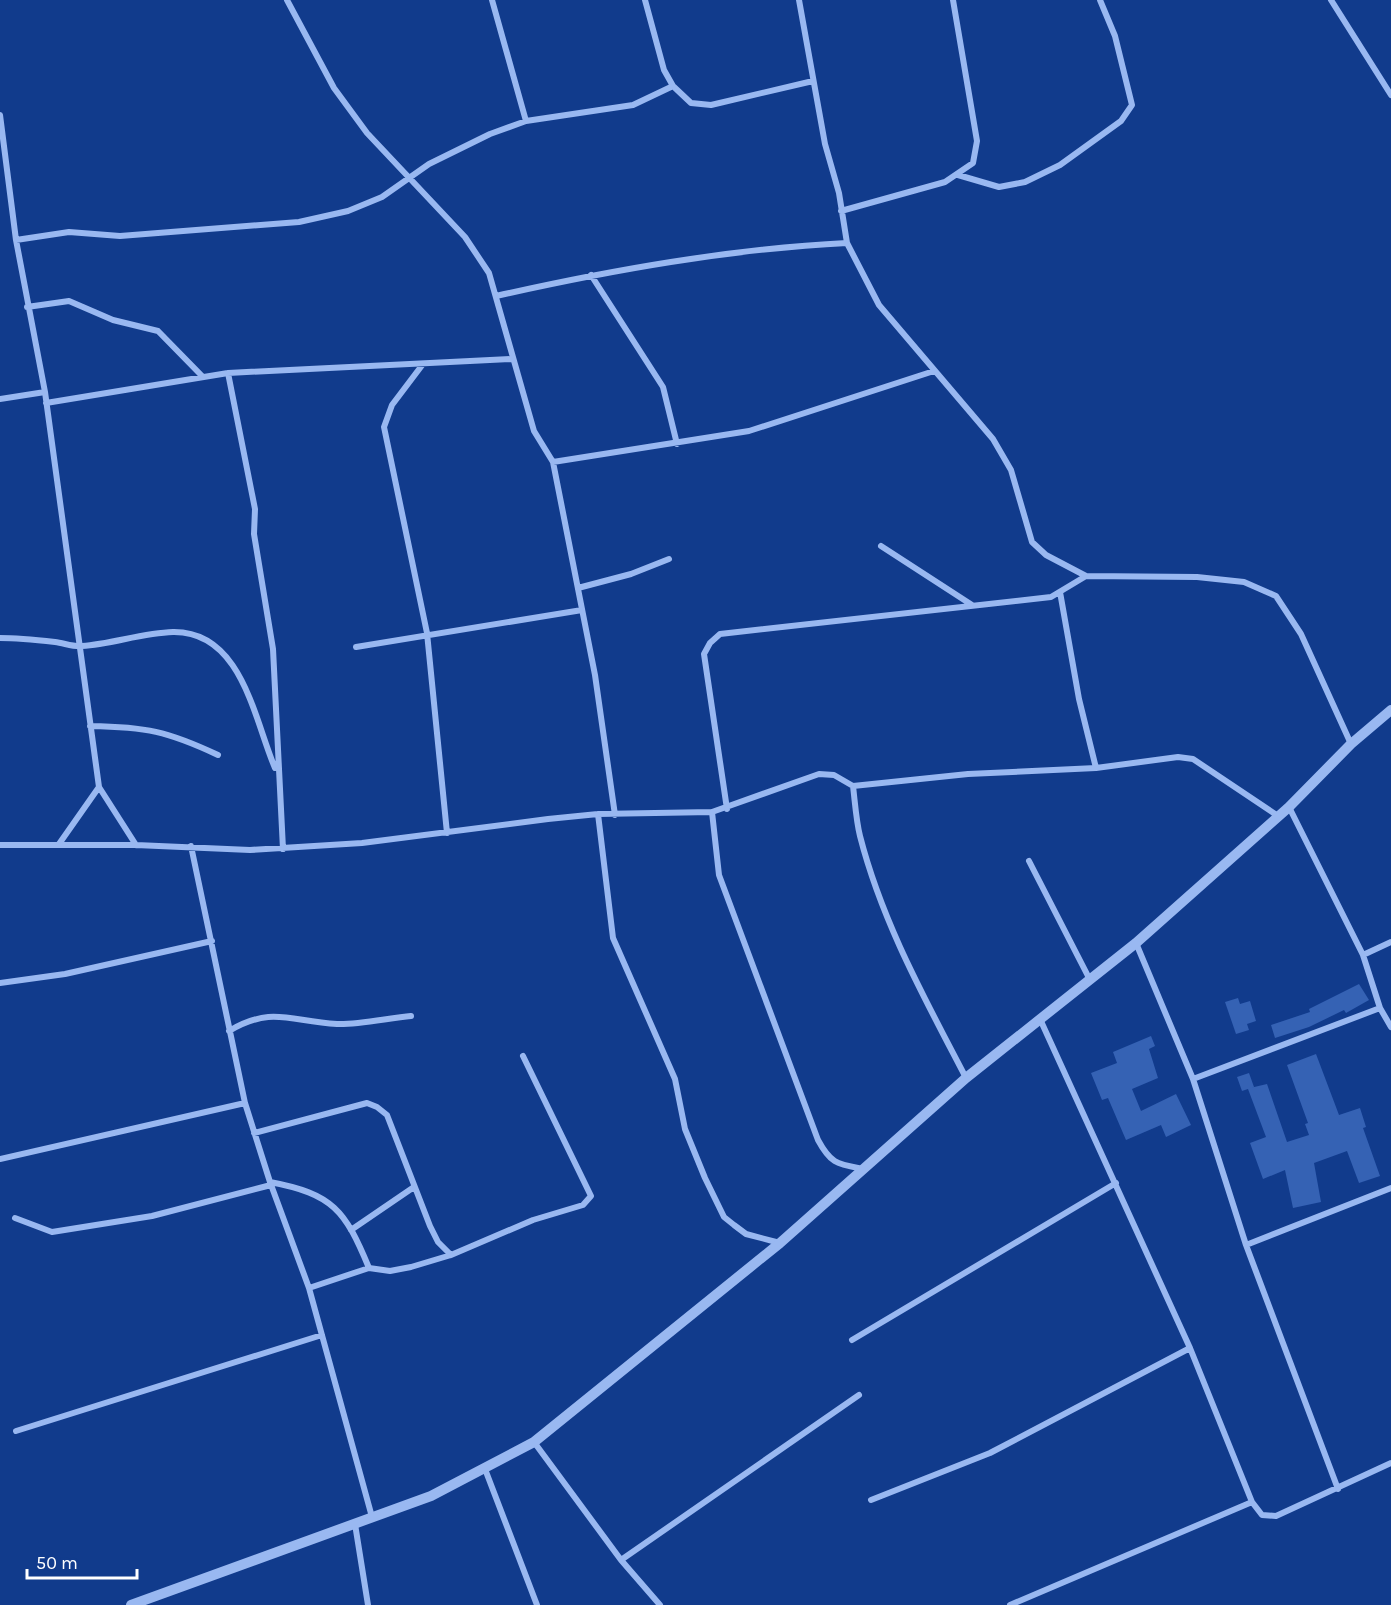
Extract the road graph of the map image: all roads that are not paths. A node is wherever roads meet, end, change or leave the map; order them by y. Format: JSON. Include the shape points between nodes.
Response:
{"nodes":[{"id":1,"x":287,"y":0,"type":"edge"},
{"id":2,"x":492,"y":0,"type":"edge"},
{"id":3,"x":645,"y":0,"type":"edge"},
{"id":4,"x":800,"y":0,"type":"edge"},
{"id":5,"x":953,"y":0,"type":"edge"},
{"id":6,"x":1100,"y":0,"type":"edge"},
{"id":7,"x":1331,"y":0,"type":"edge"},
{"id":8,"x":813,"y":81,"type":"junction"},
{"id":9,"x":673,"y":86,"type":"junction"},
{"id":10,"x":1391,"y":94,"type":"edge"},
{"id":11,"x":0,"y":115,"type":"edge"},
{"id":12,"x":526,"y":121,"type":"junction"},
{"id":13,"x":958,"y":175,"type":"junction"},
{"id":14,"x":409,"y":178,"type":"junction"},
{"id":15,"x":841,"y":211,"type":"junction"},
{"id":16,"x":16,"y":240,"type":"junction"},
{"id":17,"x":847,"y":243,"type":"junction"},
{"id":18,"x":591,"y":275,"type":"junction"},
{"id":19,"x":496,"y":296,"type":"junction"},
{"id":20,"x":27,"y":307,"type":"junction"},
{"id":21,"x":512,"y":359,"type":"junction"},
{"id":22,"x":423,"y":364,"type":"junction"},
{"id":23,"x":933,"y":370,"type":"junction"},
{"id":24,"x":228,"y":373,"type":"junction"},
{"id":25,"x":203,"y":377,"type":"junction"},
{"id":26,"x":45,"y":392,"type":"junction"},
{"id":27,"x":0,"y":399,"type":"edge"},
{"id":28,"x":46,"y":403,"type":"junction"},
{"id":29,"x":677,"y":444,"type":"junction"},
{"id":30,"x":553,"y":462,"type":"junction"},
{"id":31,"x":882,"y":546,"type":"dead end"},
{"id":32,"x":669,"y":559,"type":"dead end"},
{"id":33,"x":1086,"y":576,"type":"junction"},
{"id":34,"x":578,"y":588,"type":"junction"},
{"id":35,"x":1060,"y":592,"type":"junction"},
{"id":36,"x":972,"y":605,"type":"junction"},
{"id":37,"x":582,"y":610,"type":"junction"},
{"id":38,"x":427,"y":633,"type":"junction"},
{"id":39,"x":0,"y":638,"type":"edge"},
{"id":40,"x":80,"y":646,"type":"junction"},
{"id":41,"x":356,"y":647,"type":"dead end"},
{"id":42,"x":1391,"y":710,"type":"edge"},
{"id":43,"x":90,"y":726,"type":"junction"},
{"id":44,"x":1351,"y":744,"type":"junction"},
{"id":45,"x":218,"y":755,"type":"dead end"},
{"id":46,"x":1096,"y":768,"type":"junction"},
{"id":47,"x":278,"y":774,"type":"junction"},
{"id":48,"x":853,"y":786,"type":"junction"},
{"id":49,"x":99,"y":787,"type":"junction"},
{"id":50,"x":1289,"y":807,"type":"junction"},
{"id":51,"x":727,"y":809,"type":"junction"},
{"id":52,"x":712,"y":812,"type":"junction"},
{"id":53,"x":598,"y":814,"type":"junction"},
{"id":54,"x":615,"y":815,"type":"junction"},
{"id":55,"x":1278,"y":816,"type":"junction"},
{"id":56,"x":447,"y":833,"type":"junction"},
{"id":57,"x":0,"y":844,"type":"edge"},
{"id":58,"x":59,"y":844,"type":"junction"},
{"id":59,"x":136,"y":844,"type":"junction"},
{"id":60,"x":191,"y":846,"type":"junction"},
{"id":61,"x":283,"y":849,"type":"junction"},
{"id":62,"x":1029,"y":861,"type":"dead end"},
{"id":63,"x":212,"y":941,"type":"junction"},
{"id":64,"x":1391,"y":942,"type":"edge"},
{"id":65,"x":1136,"y":943,"type":"junction"},
{"id":66,"x":1363,"y":956,"type":"junction"},
{"id":67,"x":1089,"y":978,"type":"junction"},
{"id":68,"x":0,"y":983,"type":"edge"},
{"id":69,"x":1380,"y":1008,"type":"junction"},
{"id":70,"x":411,"y":1016,"type":"dead end"},
{"id":71,"x":1040,"y":1019,"type":"junction"},
{"id":72,"x":1391,"y":1027,"type":"edge"},
{"id":73,"x":229,"y":1031,"type":"junction"},
{"id":74,"x":523,"y":1056,"type":"dead end"},
{"id":75,"x":966,"y":1078,"type":"junction"},
{"id":76,"x":1193,"y":1079,"type":"junction"},
{"id":77,"x":245,"y":1103,"type":"junction"},
{"id":78,"x":254,"y":1133,"type":"junction"},
{"id":79,"x":0,"y":1159,"type":"edge"},
{"id":80,"x":863,"y":1169,"type":"junction"},
{"id":81,"x":1116,"y":1183,"type":"junction"},
{"id":82,"x":271,"y":1184,"type":"junction"},
{"id":83,"x":414,"y":1187,"type":"junction"},
{"id":84,"x":1391,"y":1188,"type":"edge"},
{"id":85,"x":15,"y":1218,"type":"dead end"},
{"id":86,"x":351,"y":1230,"type":"junction"},
{"id":87,"x":780,"y":1243,"type":"junction"},
{"id":88,"x":1246,"y":1245,"type":"junction"},
{"id":89,"x":452,"y":1255,"type":"junction"},
{"id":90,"x":369,"y":1268,"type":"junction"},
{"id":91,"x":309,"y":1288,"type":"junction"},
{"id":92,"x":322,"y":1335,"type":"junction"},
{"id":93,"x":852,"y":1340,"type":"dead end"},
{"id":94,"x":1190,"y":1348,"type":"junction"},
{"id":95,"x":859,"y":1395,"type":"dead end"},
{"id":96,"x":16,"y":1431,"type":"dead end"},
{"id":97,"x":534,"y":1442,"type":"junction"},
{"id":98,"x":1391,"y":1463,"type":"edge"},
{"id":99,"x":485,"y":1469,"type":"junction"},
{"id":100,"x":1338,"y":1489,"type":"junction"},
{"id":101,"x":871,"y":1500,"type":"dead end"},
{"id":102,"x":1252,"y":1502,"type":"junction"},
{"id":103,"x":372,"y":1517,"type":"junction"},
{"id":104,"x":355,"y":1524,"type":"junction"},
{"id":105,"x":621,"y":1560,"type":"junction"},
{"id":106,"x":131,"y":1605,"type":"edge"},
{"id":107,"x":368,"y":1605,"type":"edge"},
{"id":108,"x":537,"y":1605,"type":"edge"},
{"id":109,"x":660,"y":1605,"type":"edge"},
{"id":110,"x":1010,"y":1605,"type":"edge"}],
"edges":[{"from":1,"to":14,"type":"street","via":[[334,88],[367,133]]},
{"from":2,"to":12,"type":"street"},
{"from":3,"to":9,"type":"street","via":[[664,70]]},
{"from":4,"to":8,"type":"street"},
{"from":5,"to":13,"type":"street","via":[[977,141],[973,163]]},
{"from":6,"to":13,"type":"street","via":[[1115,36],[1132,105],[1121,121],[1060,165],[1025,182],[999,188]]},
{"from":7,"to":10,"type":"street"},
{"from":8,"to":9,"type":"street","via":[[711,105],[691,102]]},
{"from":8,"to":15,"type":"street"},
{"from":9,"to":12,"type":"street","via":[[633,105]]},
{"from":11,"to":16,"type":"street"},
{"from":12,"to":14,"type":"street","via":[[444,155]]},
{"from":13,"to":15,"type":"street"},
{"from":14,"to":16,"type":"street","via":[[382,197],[348,212],[298,222],[120,236],[69,232]]},
{"from":14,"to":19,"type":"street","via":[[478,252]]},
{"from":15,"to":17,"type":"street"},
{"from":16,"to":20,"type":"street"},
{"from":17,"to":18,"type":"street","via":[[783,246]]},
{"from":17,"to":23,"type":"street","via":[[879,306]]},
{"from":18,"to":19,"type":"street"},
{"from":18,"to":29,"type":"street","via":[[663,387]]},
{"from":19,"to":21,"type":"street"},
{"from":20,"to":25,"type":"street","via":[[69,301],[113,320],[151,328]]},
{"from":20,"to":26,"type":"street"},
{"from":21,"to":22,"type":"street"},
{"from":21,"to":30,"type":"street","via":[[534,431]]},
{"from":22,"to":24,"type":"street"},
{"from":22,"to":38,"type":"street","via":[[392,405],[384,427]]},
{"from":23,"to":29,"type":"street","via":[[748,431]]},
{"from":23,"to":33,"type":"street","via":[[993,439],[1011,470],[1032,542],[1046,555]]},
{"from":24,"to":25,"type":"street"},
{"from":24,"to":47,"type":"street","via":[[255,509],[254,534],[273,649]]},
{"from":25,"to":28,"type":"street"},
{"from":26,"to":27,"type":"street"},
{"from":26,"to":28,"type":"street"},
{"from":28,"to":40,"type":"street"},
{"from":29,"to":30,"type":"street"},
{"from":30,"to":34,"type":"street"},
{"from":31,"to":36,"type":"street"},
{"from":32,"to":34,"type":"street"},
{"from":33,"to":35,"type":"street"},
{"from":33,"to":44,"type":"street","via":[[1197,577],[1244,582],[1276,596],[1301,634]]},
{"from":34,"to":37,"type":"street"},
{"from":35,"to":36,"type":"street","via":[[1050,597]]},
{"from":35,"to":46,"type":"street"},
{"from":36,"to":51,"type":"street","via":[[720,634],[704,654]]},
{"from":37,"to":38,"type":"street"},
{"from":37,"to":54,"type":"street"},
{"from":38,"to":41,"type":"street"},
{"from":38,"to":56,"type":"street"},
{"from":39,"to":40,"type":"street"},
{"from":40,"to":43,"type":"street"},
{"from":40,"to":47,"type":"street","via":[[174,632],[205,639],[217,647],[240,676]]},
{"from":42,"to":44,"type":"street"},
{"from":43,"to":45,"type":"street","via":[[138,727],[177,735]]},
{"from":43,"to":49,"type":"street"},
{"from":44,"to":50,"type":"street"},
{"from":46,"to":48,"type":"street","via":[[968,774]]},
{"from":46,"to":55,"type":"street","via":[[1164,757],[1193,759]]},
{"from":47,"to":61,"type":"street"},
{"from":48,"to":51,"type":"street","via":[[834,774],[819,774]]},
{"from":48,"to":75,"type":"street","via":[[859,834],[891,932]]},
{"from":49,"to":58,"type":"street"},
{"from":49,"to":59,"type":"street"},
{"from":50,"to":55,"type":"street"},
{"from":50,"to":66,"type":"street"},
{"from":51,"to":52,"type":"street"},
{"from":52,"to":54,"type":"street"},
{"from":52,"to":80,"type":"street","via":[[719,875],[818,1140],[827,1158],[836,1164]]},
{"from":53,"to":54,"type":"street"},
{"from":53,"to":56,"type":"street"},
{"from":53,"to":87,"type":"street","via":[[613,938],[675,1079],[685,1129],[705,1178],[724,1217],[734,1226],[746,1234]]},
{"from":55,"to":65,"type":"street"},
{"from":56,"to":61,"type":"street"},
{"from":57,"to":58,"type":"street"},
{"from":58,"to":59,"type":"street"},
{"from":59,"to":60,"type":"street"},
{"from":60,"to":61,"type":"street"},
{"from":60,"to":63,"type":"street"},
{"from":62,"to":67,"type":"street"},
{"from":63,"to":68,"type":"street","via":[[64,974]]},
{"from":63,"to":73,"type":"street"},
{"from":64,"to":66,"type":"street"},
{"from":65,"to":67,"type":"street"},
{"from":65,"to":76,"type":"street"},
{"from":66,"to":69,"type":"street"},
{"from":67,"to":71,"type":"street"},
{"from":69,"to":72,"type":"street"},
{"from":69,"to":76,"type":"street"},
{"from":70,"to":73,"type":"street","via":[[339,1024],[272,1016],[254,1018]]},
{"from":71,"to":75,"type":"street"},
{"from":71,"to":81,"type":"street"},
{"from":73,"to":77,"type":"street"},
{"from":74,"to":89,"type":"street","via":[[591,1196],[583,1205],[532,1220]]},
{"from":75,"to":80,"type":"street"},
{"from":76,"to":88,"type":"street"},
{"from":77,"to":78,"type":"street"},
{"from":77,"to":79,"type":"street"},
{"from":78,"to":82,"type":"street"},
{"from":78,"to":83,"type":"street","via":[[367,1104],[377,1107],[387,1115]]},
{"from":80,"to":87,"type":"street"},
{"from":81,"to":93,"type":"street"},
{"from":81,"to":94,"type":"street"},
{"from":82,"to":85,"type":"street","via":[[152,1216],[52,1232]]},
{"from":82,"to":86,"type":"street","via":[[305,1188],[336,1209]]},
{"from":82,"to":91,"type":"street"},
{"from":83,"to":86,"type":"street"},
{"from":83,"to":89,"type":"street","via":[[438,1242]]},
{"from":84,"to":88,"type":"street"},
{"from":86,"to":90,"type":"street"},
{"from":87,"to":97,"type":"street"},
{"from":88,"to":100,"type":"street"},
{"from":89,"to":90,"type":"street","via":[[400,1269]]},
{"from":90,"to":91,"type":"street"},
{"from":91,"to":92,"type":"street"},
{"from":92,"to":96,"type":"street"},
{"from":92,"to":103,"type":"street"},
{"from":94,"to":101,"type":"street","via":[[990,1453]]},
{"from":94,"to":102,"type":"street"},
{"from":95,"to":105,"type":"street"},
{"from":97,"to":99,"type":"street"},
{"from":97,"to":105,"type":"street"},
{"from":98,"to":100,"type":"street"},
{"from":99,"to":103,"type":"street","via":[[431,1496]]},
{"from":99,"to":108,"type":"street"},
{"from":100,"to":102,"type":"street","via":[[1276,1516],[1262,1515]]},
{"from":102,"to":110,"type":"street"},
{"from":103,"to":104,"type":"street"},
{"from":104,"to":106,"type":"street"},
{"from":104,"to":107,"type":"street"},
{"from":105,"to":109,"type":"street"}]}
